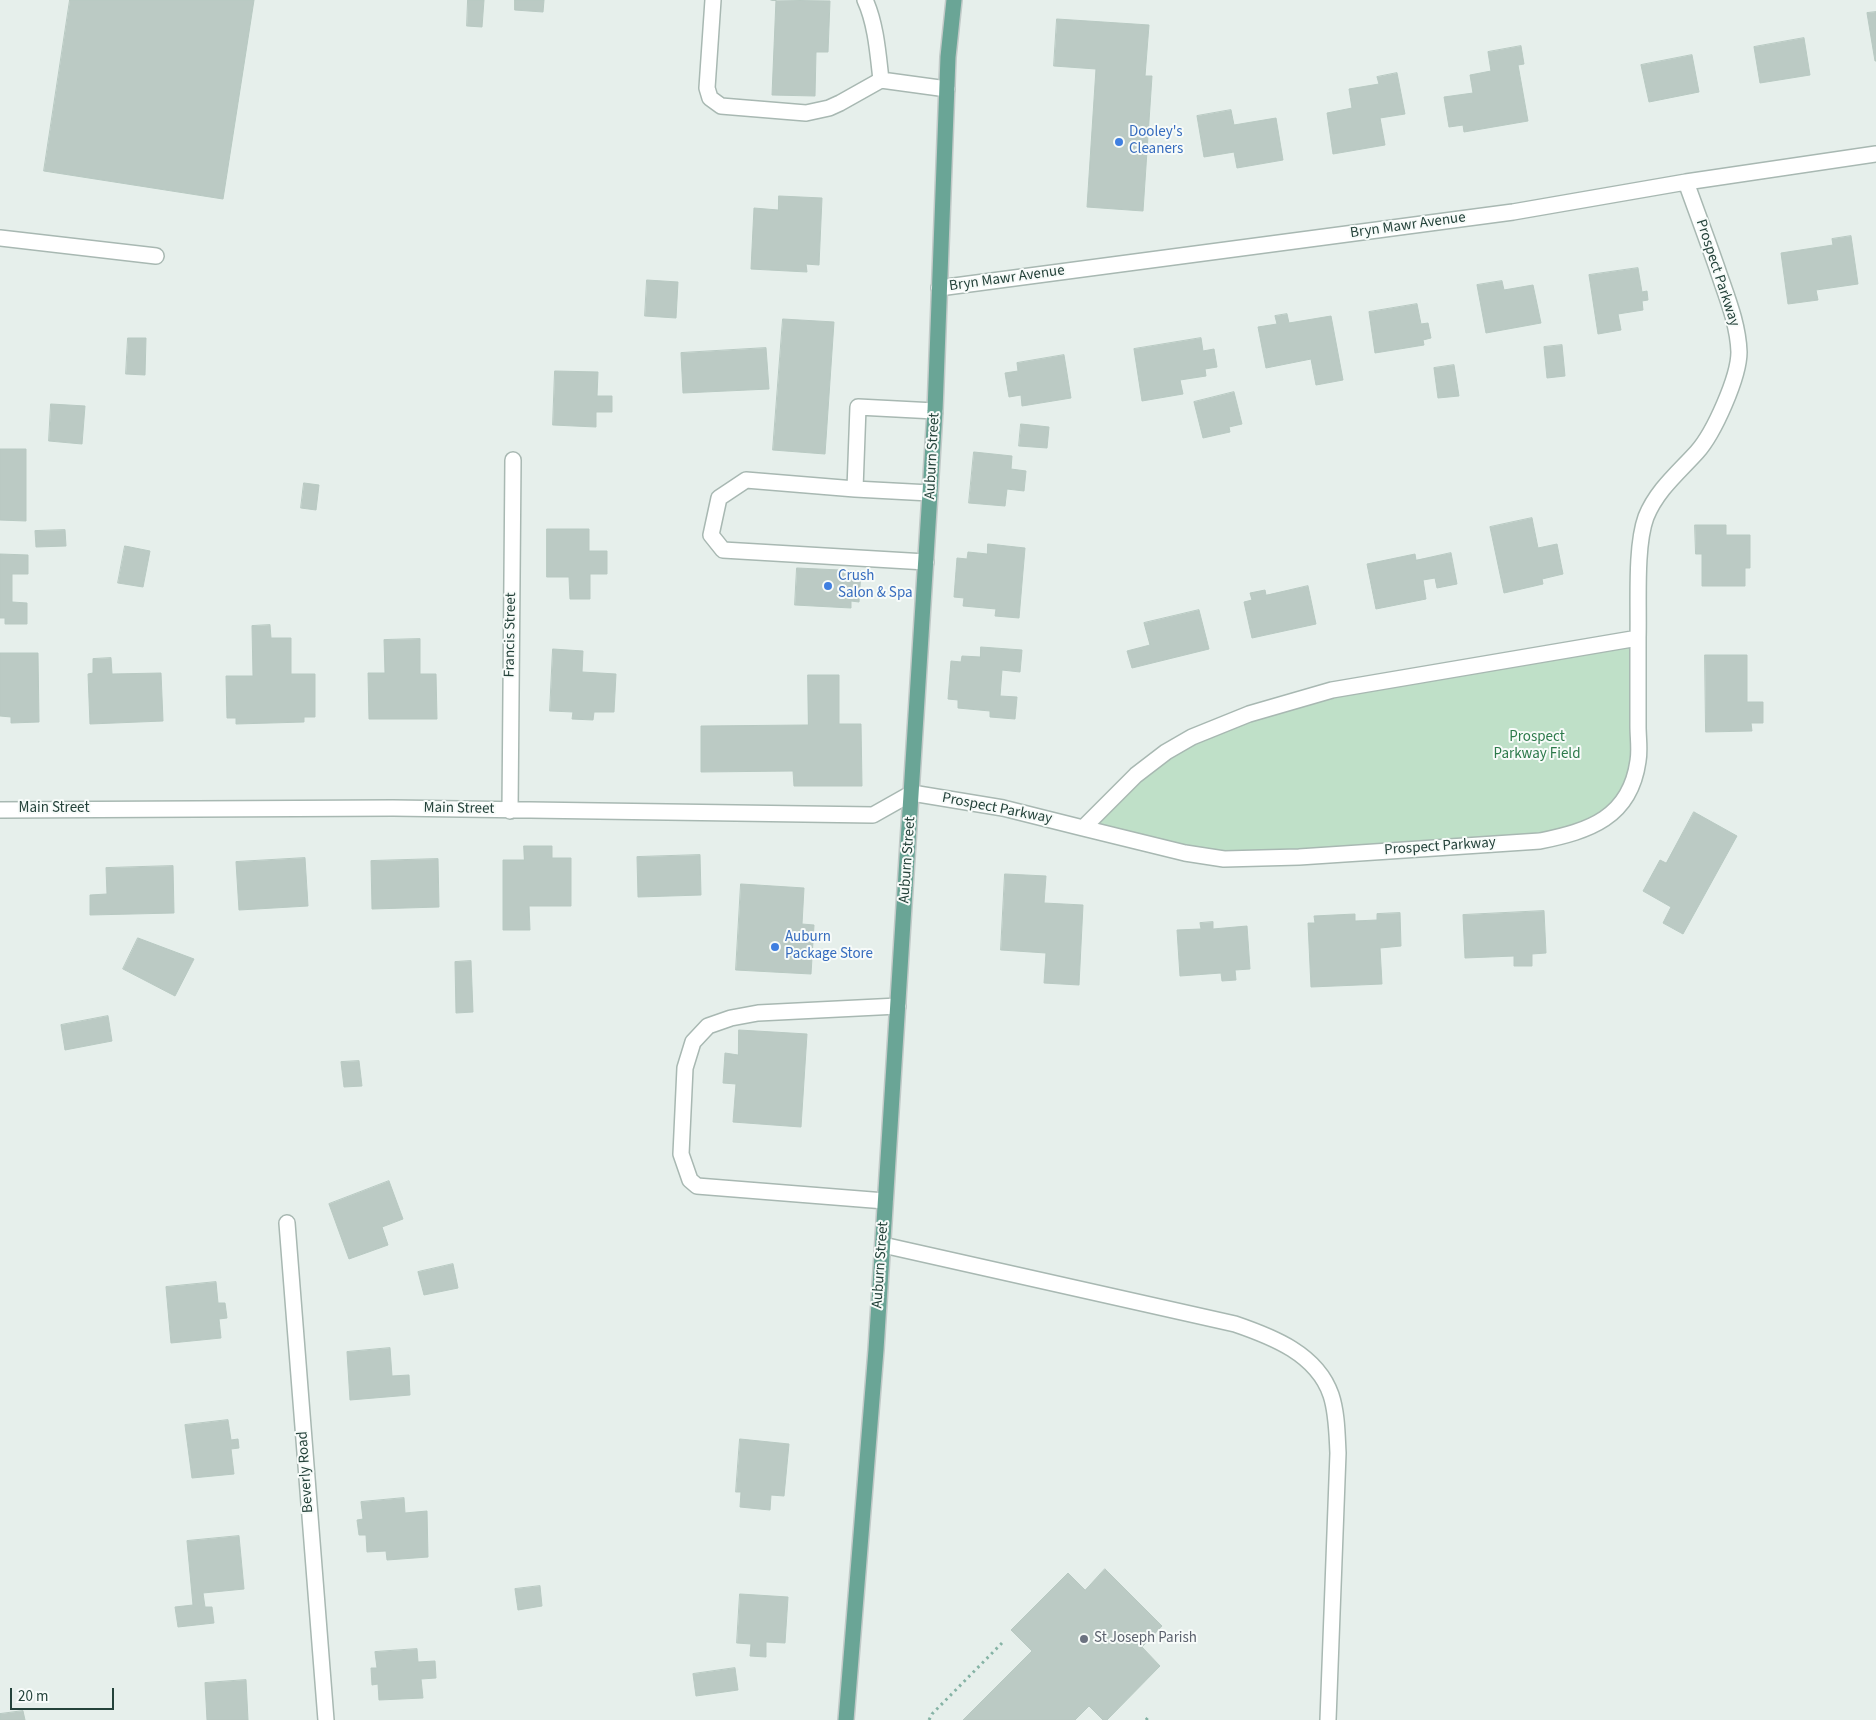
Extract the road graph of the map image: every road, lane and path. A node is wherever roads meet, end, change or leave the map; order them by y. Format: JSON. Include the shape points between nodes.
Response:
{"nodes":[{"id":1,"x":713,"y":0,"type":"edge"},
{"id":2,"x":865,"y":0,"type":"edge"},
{"id":3,"x":954,"y":0,"type":"edge"},
{"id":4,"x":881,"y":80,"type":"junction"},
{"id":5,"x":948,"y":89,"type":"junction"},
{"id":6,"x":1876,"y":154,"type":"edge"},
{"id":7,"x":1686,"y":182,"type":"junction"},
{"id":8,"x":0,"y":238,"type":"edge"},
{"id":9,"x":156,"y":256,"type":"dead end"},
{"id":10,"x":940,"y":288,"type":"junction"},
{"id":11,"x":935,"y":411,"type":"junction"},
{"id":12,"x":513,"y":460,"type":"dead end"},
{"id":13,"x":855,"y":489,"type":"junction"},
{"id":14,"x":930,"y":493,"type":"junction"},
{"id":15,"x":926,"y":562,"type":"junction"},
{"id":16,"x":1638,"y":638,"type":"junction"},
{"id":17,"x":912,"y":793,"type":"junction"},
{"id":18,"x":0,"y":810,"type":"edge"},
{"id":19,"x":510,"y":811,"type":"junction"},
{"id":20,"x":1083,"y":828,"type":"junction"},
{"id":21,"x":898,"y":1006,"type":"junction"},
{"id":22,"x":886,"y":1202,"type":"junction"},
{"id":23,"x":287,"y":1223,"type":"dead end"},
{"id":24,"x":883,"y":1245,"type":"junction"},
{"id":25,"x":1002,"y":1643,"type":"dead end"},
{"id":26,"x":1150,"y":1715,"type":"dead end"},
{"id":27,"x":326,"y":1720,"type":"edge"},
{"id":28,"x":846,"y":1720,"type":"edge"},
{"id":29,"x":929,"y":1720,"type":"edge"},
{"id":30,"x":1146,"y":1720,"type":"edge"},
{"id":31,"x":1328,"y":1720,"type":"edge"}],
"edges":[{"from":1,"to":4,"type":"street","via":[[707,88],[710,98],[721,106],[806,113],[840,104]]},
{"from":2,"to":4,"type":"street","via":[[870,11]]},
{"from":3,"to":5,"type":"main road","name":"Auburn Street"},
{"from":4,"to":5,"type":"street"},
{"from":5,"to":10,"type":"main road","name":"Auburn Street"},
{"from":6,"to":7,"type":"street","name":"Bryn Mawr Avenue"},
{"from":7,"to":10,"type":"street","name":"Bryn Mawr Avenue","via":[[1513,212]]},
{"from":7,"to":16,"type":"street","name":"Prospect Parkway","via":[[1731,307],[1739,353],[1735,374],[1713,426],[1698,451],[1659,494],[1646,519],[1639,569]]},
{"from":8,"to":9,"type":"street"},
{"from":10,"to":11,"type":"main road","name":"Auburn Street"},
{"from":11,"to":13,"type":"street","via":[[858,407]]},
{"from":11,"to":14,"type":"main road","name":"Auburn Street"},
{"from":12,"to":19,"type":"street","name":"Francis Street"},
{"from":13,"to":14,"type":"street"},
{"from":13,"to":15,"type":"street","via":[[746,480],[719,498],[710,535],[723,550]]},
{"from":14,"to":15,"type":"main road","name":"Auburn Street"},
{"from":15,"to":17,"type":"main road","name":"Auburn Street"},
{"from":16,"to":20,"type":"street","via":[[1332,690],[1249,714],[1192,737],[1166,752],[1136,775]]},
{"from":16,"to":20,"type":"street","name":"Prospect Parkway","via":[[1638,759],[1634,779],[1614,812],[1577,832],[1540,841],[1224,859],[1174,851]]},
{"from":17,"to":19,"type":"street","name":"Main Street","via":[[873,815]]},
{"from":17,"to":20,"type":"street","name":"Prospect Parkway","via":[[1004,808]]},
{"from":17,"to":21,"type":"main road","name":"Auburn Street"},
{"from":18,"to":19,"type":"street","name":"Main Street","via":[[393,808]]},
{"from":21,"to":22,"type":"main road","name":"Auburn Street"},
{"from":21,"to":22,"type":"street","via":[[758,1013],[730,1018],[708,1026],[693,1042],[685,1068],[681,1154],[690,1180],[697,1186]]},
{"from":22,"to":24,"type":"main road","name":"Auburn Street"},
{"from":23,"to":27,"type":"street","name":"Beverly Road"},
{"from":24,"to":28,"type":"main road","name":"Auburn Street"},
{"from":24,"to":31,"type":"street","via":[[1235,1324],[1271,1337],[1316,1369],[1332,1397],[1338,1453]]},
{"from":25,"to":29,"type":"path"},
{"from":26,"to":30,"type":"path"}]}
